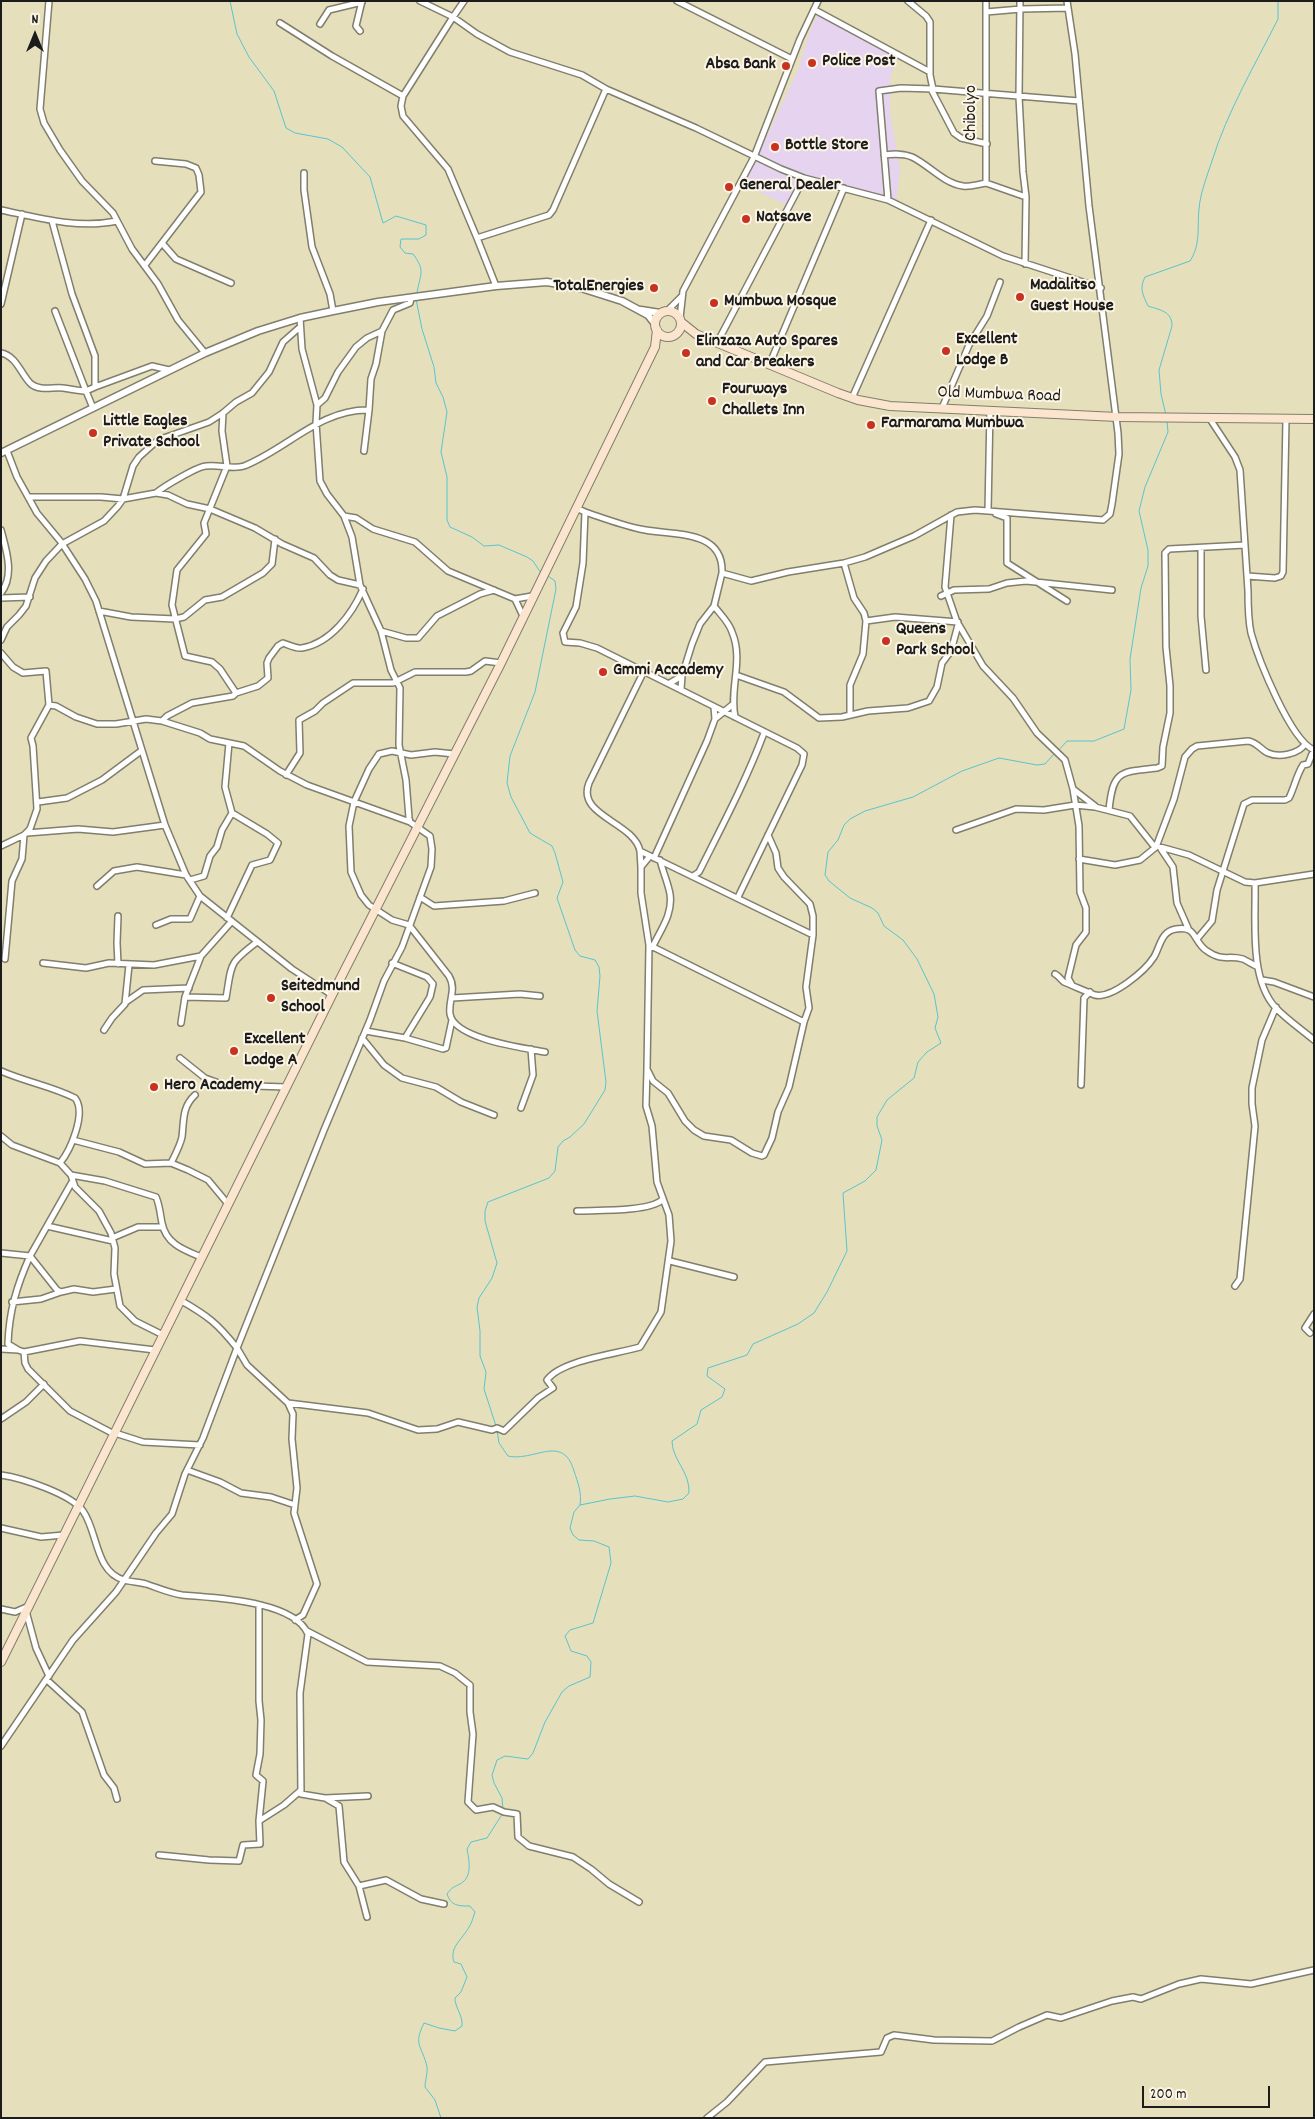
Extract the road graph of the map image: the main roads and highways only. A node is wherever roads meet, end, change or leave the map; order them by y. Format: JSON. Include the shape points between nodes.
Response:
{"nodes":[{"id":1,"x":680,"y":320,"type":"junction"},
{"id":2,"x":656,"y":327,"type":"junction"},
{"id":3,"x":696,"y":334,"type":"junction"},
{"id":4,"x":672,"y":336,"type":"junction"},
{"id":5,"x":655,"y":347,"type":"junction"},
{"id":6,"x":1314,"y":419,"type":"edge"},
{"id":7,"x":4,"y":1652,"type":"edge"},
{"id":8,"x":1,"y":1662,"type":"edge"}],
"edges":[{"from":1,"to":2,"type":"main road","via":[[675,312],[664,312]]},
{"from":1,"to":3,"type":"main road"},
{"from":1,"to":4,"type":"main road","via":[[680,329]]},
{"from":2,"to":4,"type":"main road","via":[[662,335]]},
{"from":2,"to":5,"type":"main road"},
{"from":3,"to":4,"type":"main road"},
{"from":3,"to":6,"type":"main road","name":"Old Mumbwa Road","via":[[852,398],[890,406],[1117,417]]},
{"from":4,"to":5,"type":"main road"},
{"from":5,"to":7,"type":"main road","via":[[501,663]]},
{"from":7,"to":8,"type":"main road"}]}
